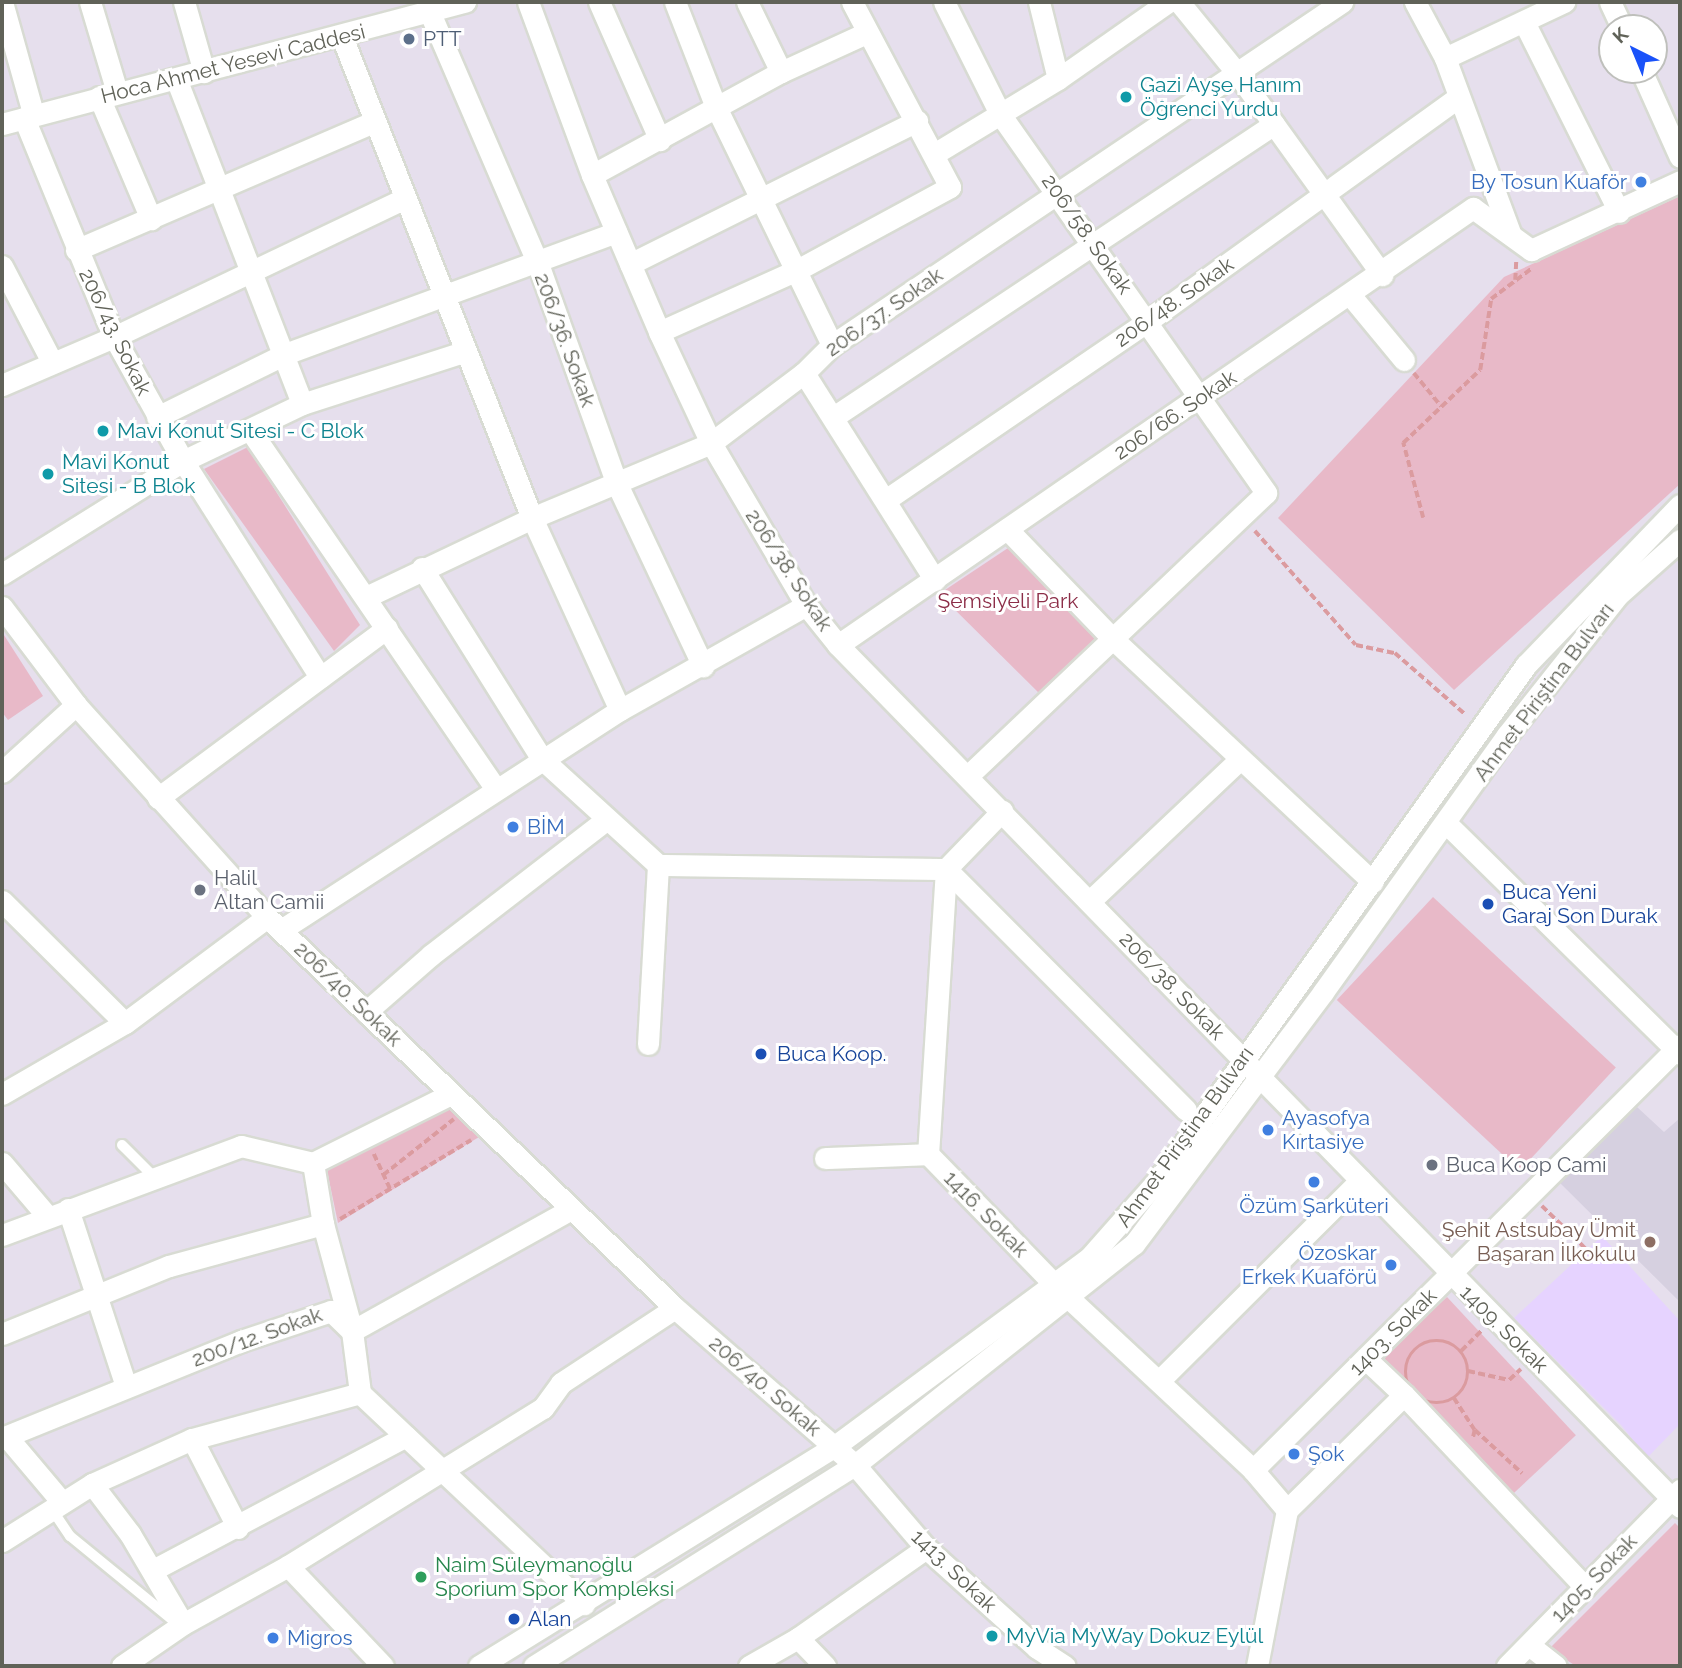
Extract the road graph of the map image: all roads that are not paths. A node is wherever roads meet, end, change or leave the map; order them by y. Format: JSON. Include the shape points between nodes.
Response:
{"nodes":[{"id":1,"x":2,"y":2,"type":"edge"},
{"id":2,"x":90,"y":2,"type":"edge"},
{"id":3,"x":184,"y":2,"type":"edge"},
{"id":4,"x":465,"y":2,"type":"edge"},
{"id":5,"x":528,"y":2,"type":"edge"},
{"id":6,"x":599,"y":2,"type":"edge"},
{"id":7,"x":675,"y":2,"type":"edge"},
{"id":8,"x":747,"y":2,"type":"edge"},
{"id":9,"x":852,"y":2,"type":"edge"},
{"id":10,"x":944,"y":2,"type":"edge"},
{"id":11,"x":1039,"y":2,"type":"edge"},
{"id":12,"x":1168,"y":2,"type":"edge"},
{"id":13,"x":1179,"y":2,"type":"edge"},
{"id":14,"x":1342,"y":2,"type":"edge"},
{"id":15,"x":1415,"y":2,"type":"edge"},
{"id":16,"x":1564,"y":2,"type":"edge"},
{"id":17,"x":430,"y":13,"type":"junction"},
{"id":18,"x":1525,"y":24,"type":"junction"},
{"id":19,"x":866,"y":33,"type":"junction"},
{"id":20,"x":342,"y":37,"type":"junction"},
{"id":21,"x":1445,"y":58,"type":"junction"},
{"id":22,"x":204,"y":72,"type":"junction"},
{"id":23,"x":781,"y":72,"type":"junction"},
{"id":24,"x":1237,"y":73,"type":"junction"},
{"id":25,"x":1058,"y":79,"type":"junction"},
{"id":26,"x":177,"y":81,"type":"junction"},
{"id":27,"x":1647,"y":84,"type":"edge"},
{"id":28,"x":108,"y":95,"type":"junction"},
{"id":29,"x":1457,"y":97,"type":"junction"},
{"id":30,"x":716,"y":107,"type":"junction"},
{"id":31,"x":1000,"y":114,"type":"junction"},
{"id":32,"x":29,"y":115,"type":"junction"},
{"id":33,"x":917,"y":121,"type":"junction"},
{"id":34,"x":373,"y":122,"type":"junction"},
{"id":35,"x":2,"y":124,"type":"edge"},
{"id":36,"x":1274,"y":124,"type":"junction"},
{"id":37,"x":660,"y":140,"type":"junction"},
{"id":38,"x":934,"y":154,"type":"junction"},
{"id":39,"x":1680,"y":157,"type":"edge"},
{"id":40,"x":592,"y":175,"type":"junction"},
{"id":41,"x":1680,"y":181,"type":"edge"},
{"id":42,"x":219,"y":189,"type":"junction"},
{"id":43,"x":1059,"y":193,"type":"junction"},
{"id":44,"x":1324,"y":194,"type":"junction"},
{"id":45,"x":405,"y":198,"type":"junction"},
{"id":46,"x":761,"y":198,"type":"junction"},
{"id":47,"x":1619,"y":212,"type":"junction"},
{"id":48,"x":151,"y":219,"type":"junction"},
{"id":49,"x":616,"y":232,"type":"junction"},
{"id":50,"x":1510,"y":233,"type":"junction"},
{"id":51,"x":1095,"y":245,"type":"junction"},
{"id":52,"x":76,"y":250,"type":"junction"},
{"id":53,"x":537,"y":261,"type":"junction"},
{"id":54,"x":630,"y":264,"type":"junction"},
{"id":55,"x":2,"y":266,"type":"edge"},
{"id":56,"x":799,"y":269,"type":"junction"},
{"id":57,"x":251,"y":271,"type":"junction"},
{"id":58,"x":1382,"y":275,"type":"junction"},
{"id":59,"x":443,"y":295,"type":"junction"},
{"id":60,"x":1351,"y":296,"type":"junction"},
{"id":61,"x":1148,"y":321,"type":"junction"},
{"id":62,"x":659,"y":332,"type":"junction"},
{"id":63,"x":114,"y":337,"type":"junction"},
{"id":64,"x":832,"y":345,"type":"junction"},
{"id":65,"x":466,"y":351,"type":"junction"},
{"id":66,"x":285,"y":354,"type":"junction"},
{"id":67,"x":51,"y":360,"type":"junction"},
{"id":68,"x":1404,"y":360,"type":"road end"},
{"id":69,"x":804,"y":373,"type":"junction"},
{"id":70,"x":2,"y":385,"type":"edge"},
{"id":71,"x":1200,"y":398,"type":"junction"},
{"id":72,"x":302,"y":404,"type":"junction"},
{"id":73,"x":835,"y":416,"type":"junction"},
{"id":74,"x":157,"y":417,"type":"junction"},
{"id":75,"x":250,"y":430,"type":"junction"},
{"id":76,"x":710,"y":443,"type":"junction"},
{"id":77,"x":183,"y":461,"type":"junction"},
{"id":78,"x":616,"y":482,"type":"junction"},
{"id":79,"x":887,"y":499,"type":"junction"},
{"id":80,"x":1680,"y":505,"type":"edge"},
{"id":81,"x":532,"y":518,"type":"junction"},
{"id":82,"x":1007,"y":529,"type":"junction"},
{"id":83,"x":1680,"y":540,"type":"edge"},
{"id":84,"x":422,"y":568,"type":"junction"},
{"id":85,"x":2,"y":574,"type":"edge"},
{"id":86,"x":935,"y":580,"type":"junction"},
{"id":87,"x":366,"y":597,"type":"junction"},
{"id":88,"x":806,"y":605,"type":"junction"},
{"id":89,"x":2,"y":607,"type":"edge"},
{"id":90,"x":387,"y":628,"type":"junction"},
{"id":91,"x":1112,"y":638,"type":"junction"},
{"id":92,"x":838,"y":645,"type":"junction"},
{"id":93,"x":703,"y":666,"type":"junction"},
{"id":94,"x":320,"y":677,"type":"junction"},
{"id":95,"x":76,"y":705,"type":"junction"},
{"id":96,"x":620,"y":710,"type":"junction"},
{"id":97,"x":542,"y":759,"type":"junction"},
{"id":98,"x":5,"y":760,"type":"edge"},
{"id":99,"x":1239,"y":760,"type":"junction"},
{"id":100,"x":968,"y":776,"type":"junction"},
{"id":101,"x":496,"y":789,"type":"junction"},
{"id":102,"x":158,"y":798,"type":"junction"},
{"id":103,"x":1002,"y":811,"type":"junction"},
{"id":104,"x":607,"y":818,"type":"junction"},
{"id":105,"x":1446,"y":823,"type":"junction"},
{"id":106,"x":658,"y":865,"type":"junction"},
{"id":107,"x":946,"y":869,"type":"junction"},
{"id":108,"x":1373,"y":882,"type":"junction"},
{"id":109,"x":2,"y":901,"type":"edge"},
{"id":110,"x":1090,"y":901,"type":"junction"},
{"id":111,"x":274,"y":923,"type":"junction"},
{"id":112,"x":366,"y":1012,"type":"junction"},
{"id":113,"x":125,"y":1023,"type":"junction"},
{"id":114,"x":648,"y":1045,"type":"dead end"},
{"id":115,"x":1679,"y":1049,"type":"edge"},
{"id":116,"x":1242,"y":1060,"type":"junction"},
{"id":117,"x":1258,"y":1078,"type":"junction"},
{"id":118,"x":2,"y":1094,"type":"edge"},
{"id":119,"x":451,"y":1094,"type":"junction"},
{"id":120,"x":1186,"y":1110,"type":"dead end"},
{"id":121,"x":122,"y":1145,"type":"dead end"},
{"id":122,"x":928,"y":1154,"type":"junction"},
{"id":123,"x":825,"y":1157,"type":"dead end"},
{"id":124,"x":2,"y":1163,"type":"edge"},
{"id":125,"x":313,"y":1163,"type":"junction"},
{"id":126,"x":154,"y":1177,"type":"junction"},
{"id":127,"x":1361,"y":1180,"type":"junction"},
{"id":128,"x":68,"y":1209,"type":"junction"},
{"id":129,"x":571,"y":1209,"type":"junction"},
{"id":130,"x":48,"y":1217,"type":"junction"},
{"id":131,"x":323,"y":1227,"type":"junction"},
{"id":132,"x":2,"y":1235,"type":"edge"},
{"id":133,"x":1450,"y":1275,"type":"junction"},
{"id":134,"x":1063,"y":1292,"type":"junction"},
{"id":135,"x":98,"y":1294,"type":"junction"},
{"id":136,"x":675,"y":1308,"type":"junction"},
{"id":137,"x":352,"y":1331,"type":"junction"},
{"id":138,"x":2,"y":1334,"type":"edge"},
{"id":139,"x":1367,"y":1360,"type":"junction"},
{"id":140,"x":1161,"y":1379,"type":"junction"},
{"id":141,"x":126,"y":1386,"type":"junction"},
{"id":142,"x":360,"y":1392,"type":"junction"},
{"id":143,"x":1404,"y":1395,"type":"junction"},
{"id":144,"x":406,"y":1436,"type":"junction"},
{"id":145,"x":4,"y":1438,"type":"edge"},
{"id":146,"x":192,"y":1439,"type":"junction"},
{"id":147,"x":835,"y":1446,"type":"junction"},
{"id":148,"x":855,"y":1465,"type":"junction"},
{"id":149,"x":1253,"y":1470,"type":"junction"},
{"id":150,"x":446,"y":1471,"type":"junction"},
{"id":151,"x":92,"y":1483,"type":"junction"},
{"id":152,"x":1677,"y":1499,"type":"edge"},
{"id":153,"x":56,"y":1504,"type":"junction"},
{"id":154,"x":1287,"y":1510,"type":"junction"},
{"id":155,"x":238,"y":1528,"type":"junction"},
{"id":156,"x":2,"y":1541,"type":"edge"},
{"id":157,"x":926,"y":1548,"type":"junction"},
{"id":158,"x":288,"y":1566,"type":"junction"},
{"id":159,"x":153,"y":1570,"type":"junction"},
{"id":160,"x":1585,"y":1587,"type":"junction"},
{"id":161,"x":584,"y":1604,"type":"junction"},
{"id":162,"x":181,"y":1625,"type":"junction"},
{"id":163,"x":798,"y":1637,"type":"junction"},
{"id":164,"x":1529,"y":1645,"type":"junction"},
{"id":165,"x":122,"y":1666,"type":"edge"},
{"id":166,"x":383,"y":1666,"type":"edge"},
{"id":167,"x":479,"y":1666,"type":"edge"},
{"id":168,"x":534,"y":1666,"type":"edge"},
{"id":169,"x":749,"y":1666,"type":"edge"},
{"id":170,"x":825,"y":1666,"type":"edge"},
{"id":171,"x":1065,"y":1666,"type":"edge"},
{"id":172,"x":1257,"y":1666,"type":"edge"},
{"id":173,"x":1507,"y":1666,"type":"edge"},
{"id":174,"x":1556,"y":1666,"type":"edge"}],
"edges":[{"from":1,"to":32,"type":"street","name":"206/43. Sokak"},
{"from":2,"to":28,"type":"street"},
{"from":3,"to":22,"type":"street"},
{"from":4,"to":17,"type":"street","name":"Hoca Ahmet Yesevi Caddesi"},
{"from":5,"to":40,"type":"street","name":"206/38. Sokak"},
{"from":6,"to":37,"type":"street"},
{"from":7,"to":30,"type":"street"},
{"from":8,"to":23,"type":"street"},
{"from":9,"to":19,"type":"street"},
{"from":10,"to":31,"type":"street","name":"206/58. Sokak"},
{"from":11,"to":25,"type":"street"},
{"from":12,"to":25,"type":"street"},
{"from":13,"to":24,"type":"street"},
{"from":14,"to":24,"type":"street","name":"206/37. Sokak"},
{"from":15,"to":21,"type":"street"},
{"from":16,"to":18,"type":"street"},
{"from":17,"to":20,"type":"street","name":"Hoca Ahmet Yesevi Caddesi"},
{"from":17,"to":53,"type":"street","name":"206/36. Sokak"},
{"from":18,"to":21,"type":"street"},
{"from":18,"to":47,"type":"street"},
{"from":19,"to":23,"type":"street"},
{"from":19,"to":33,"type":"street"},
{"from":20,"to":22,"type":"street","name":"Hoca Ahmet Yesevi Caddesi"},
{"from":20,"to":34,"type":"street"},
{"from":21,"to":29,"type":"street"},
{"from":22,"to":26,"type":"street","name":"Hoca Ahmet Yesevi Caddesi"},
{"from":23,"to":30,"type":"street"},
{"from":24,"to":36,"type":"street"},
{"from":24,"to":43,"type":"street","name":"206/37. Sokak"},
{"from":25,"to":31,"type":"street"},
{"from":26,"to":28,"type":"street","name":"Hoca Ahmet Yesevi Caddesi"},
{"from":26,"to":42,"type":"street"},
{"from":27,"to":39,"type":"street"},
{"from":28,"to":32,"type":"street","name":"Hoca Ahmet Yesevi Caddesi"},
{"from":28,"to":48,"type":"street"},
{"from":29,"to":44,"type":"street","name":"206/48. Sokak"},
{"from":29,"to":50,"type":"street"},
{"from":30,"to":37,"type":"street"},
{"from":30,"to":46,"type":"street"},
{"from":31,"to":38,"type":"street"},
{"from":31,"to":43,"type":"street","name":"206/58. Sokak"},
{"from":32,"to":35,"type":"street","name":"Hoca Ahmet Yesevi Caddesi"},
{"from":32,"to":52,"type":"street","name":"206/43. Sokak"},
{"from":33,"to":38,"type":"street"},
{"from":33,"to":46,"type":"street"},
{"from":34,"to":42,"type":"street"},
{"from":34,"to":45,"type":"street"},
{"from":36,"to":44,"type":"street"},
{"from":36,"to":51,"type":"street"},
{"from":37,"to":40,"type":"street"},
{"from":38,"to":56,"type":"street","via":[[950,187]]},
{"from":40,"to":49,"type":"street","name":"206/38. Sokak"},
{"from":41,"to":47,"type":"street"},
{"from":42,"to":48,"type":"street"},
{"from":42,"to":57,"type":"street"},
{"from":43,"to":51,"type":"street","name":"206/58. Sokak"},
{"from":43,"to":64,"type":"street","name":"206/37. Sokak"},
{"from":44,"to":58,"type":"street"},
{"from":44,"to":61,"type":"street","name":"206/48. Sokak"},
{"from":45,"to":57,"type":"street"},
{"from":45,"to":59,"type":"street"},
{"from":46,"to":54,"type":"street"},
{"from":46,"to":56,"type":"street"},
{"from":47,"to":50,"type":"street","via":[[1531,250]]},
{"from":48,"to":52,"type":"street"},
{"from":49,"to":53,"type":"street"},
{"from":49,"to":54,"type":"street","name":"206/38. Sokak"},
{"from":50,"to":58,"type":"street","name":"206/66. Sokak","via":[[1473,208]]},
{"from":51,"to":61,"type":"street","name":"206/58. Sokak"},
{"from":51,"to":73,"type":"street"},
{"from":52,"to":63,"type":"street","name":"206/43. Sokak"},
{"from":53,"to":59,"type":"street"},
{"from":53,"to":78,"type":"street","name":"206/36. Sokak"},
{"from":54,"to":62,"type":"street","name":"206/38. Sokak"},
{"from":55,"to":67,"type":"street"},
{"from":56,"to":62,"type":"street"},
{"from":56,"to":64,"type":"street"},
{"from":57,"to":63,"type":"street"},
{"from":57,"to":66,"type":"street"},
{"from":58,"to":60,"type":"street","name":"206/66. Sokak"},
{"from":59,"to":65,"type":"street"},
{"from":59,"to":66,"type":"street"},
{"from":60,"to":68,"type":"street"},
{"from":60,"to":71,"type":"street","name":"206/66. Sokak"},
{"from":61,"to":71,"type":"street","name":"206/58. Sokak"},
{"from":61,"to":79,"type":"street","name":"206/48. Sokak"},
{"from":62,"to":76,"type":"street","name":"206/38. Sokak"},
{"from":63,"to":67,"type":"street"},
{"from":63,"to":74,"type":"street","name":"206/43. Sokak"},
{"from":64,"to":69,"type":"street","name":"206/37. Sokak"},
{"from":65,"to":72,"type":"street"},
{"from":65,"to":81,"type":"street"},
{"from":66,"to":72,"type":"street"},
{"from":66,"to":74,"type":"street"},
{"from":67,"to":70,"type":"street"},
{"from":69,"to":73,"type":"street"},
{"from":69,"to":76,"type":"street","name":"206/37. Sokak"},
{"from":71,"to":82,"type":"street","name":"206/66. Sokak"},
{"from":71,"to":91,"type":"street","name":"206/58. Sokak","via":[[1266,494]]},
{"from":72,"to":75,"type":"street"},
{"from":73,"to":79,"type":"street"},
{"from":74,"to":77,"type":"street","name":"206/43. Sokak"},
{"from":75,"to":77,"type":"street"},
{"from":75,"to":87,"type":"street"},
{"from":76,"to":78,"type":"street","name":"206/37. Sokak"},
{"from":76,"to":88,"type":"street","name":"206/38. Sokak"},
{"from":77,"to":85,"type":"street"},
{"from":77,"to":94,"type":"street","name":"206/43. Sokak"},
{"from":78,"to":81,"type":"street","name":"206/37. Sokak"},
{"from":78,"to":93,"type":"street","name":"206/36. Sokak"},
{"from":79,"to":86,"type":"street"},
{"from":80,"to":108,"type":"street","name":"Ahmet Piriştina Bulvarı","via":[[1525,665]]},
{"from":81,"to":84,"type":"street","name":"206/37. Sokak"},
{"from":81,"to":96,"type":"street"},
{"from":82,"to":86,"type":"street","name":"206/66. Sokak"},
{"from":82,"to":91,"type":"street"},
{"from":83,"to":105,"type":"street","name":"Ahmet Piriştina Bulvarı","via":[[1618,595],[1507,735]]},
{"from":84,"to":87,"type":"street","name":"206/37. Sokak"},
{"from":84,"to":97,"type":"street"},
{"from":86,"to":92,"type":"street","name":"206/66. Sokak"},
{"from":87,"to":90,"type":"street"},
{"from":88,"to":92,"type":"street","name":"206/38. Sokak"},
{"from":88,"to":93,"type":"street"},
{"from":89,"to":95,"type":"street","name":"206/40. Sokak"},
{"from":90,"to":94,"type":"street"},
{"from":90,"to":101,"type":"street"},
{"from":91,"to":99,"type":"street"},
{"from":91,"to":100,"type":"street"},
{"from":92,"to":100,"type":"street","name":"206/38. Sokak"},
{"from":93,"to":96,"type":"street"},
{"from":94,"to":102,"type":"street"},
{"from":95,"to":98,"type":"street"},
{"from":95,"to":102,"type":"street","name":"206/40. Sokak"},
{"from":96,"to":97,"type":"street"},
{"from":97,"to":101,"type":"street"},
{"from":97,"to":104,"type":"street"},
{"from":99,"to":108,"type":"street"},
{"from":99,"to":110,"type":"street"},
{"from":100,"to":103,"type":"street","name":"206/38. Sokak"},
{"from":101,"to":111,"type":"street"},
{"from":102,"to":111,"type":"street","name":"206/40. Sokak"},
{"from":103,"to":107,"type":"street"},
{"from":103,"to":110,"type":"street","name":"206/38. Sokak"},
{"from":104,"to":106,"type":"street"},
{"from":104,"to":112,"type":"street","via":[[431,955]]},
{"from":105,"to":115,"type":"street"},
{"from":105,"to":117,"type":"street","name":"Ahmet Piriştina Bulvarı"},
{"from":106,"to":107,"type":"street"},
{"from":106,"to":114,"type":"street"},
{"from":107,"to":120,"type":"street"},
{"from":107,"to":122,"type":"street","name":"1416. Sokak"},
{"from":108,"to":116,"type":"street","name":"Ahmet Piriştina Bulvarı"},
{"from":109,"to":113,"type":"street"},
{"from":110,"to":116,"type":"street","name":"206/38. Sokak"},
{"from":111,"to":112,"type":"street","name":"206/40. Sokak"},
{"from":111,"to":113,"type":"street"},
{"from":112,"to":119,"type":"street","name":"206/40. Sokak"},
{"from":113,"to":118,"type":"street"},
{"from":115,"to":133,"type":"street","name":"1403. Sokak"},
{"from":116,"to":117,"type":"street","name":"1409. Sokak"},
{"from":116,"to":134,"type":"street","name":"Ahmet Piriştina Bulvarı","via":[[1120,1227]]},
{"from":117,"to":127,"type":"street","name":"1409. Sokak"},
{"from":117,"to":134,"type":"street","name":"Ahmet Piriştina Bulvarı","via":[[1133,1244]]},
{"from":119,"to":125,"type":"street"},
{"from":119,"to":129,"type":"street","name":"206/40. Sokak"},
{"from":121,"to":126,"type":"lane"},
{"from":122,"to":123,"type":"street"},
{"from":122,"to":134,"type":"street","name":"1416. Sokak"},
{"from":124,"to":130,"type":"street"},
{"from":125,"to":126,"type":"street","via":[[241,1146]]},
{"from":125,"to":131,"type":"street"},
{"from":126,"to":128,"type":"street"},
{"from":127,"to":133,"type":"street","name":"1409. Sokak"},
{"from":127,"to":140,"type":"street"},
{"from":128,"to":130,"type":"street"},
{"from":128,"to":135,"type":"street"},
{"from":129,"to":136,"type":"street","name":"206/40. Sokak"},
{"from":129,"to":137,"type":"street","name":"200/12. Sokak"},
{"from":130,"to":132,"type":"street"},
{"from":131,"to":135,"type":"street","via":[[169,1266]]},
{"from":131,"to":137,"type":"street"},
{"from":133,"to":139,"type":"street","name":"1403. Sokak"},
{"from":133,"to":152,"type":"street","name":"1409. Sokak"},
{"from":134,"to":140,"type":"street","name":"1416. Sokak"},
{"from":134,"to":147,"type":"street","name":"Ahmet Piriştina Bulvarı"},
{"from":134,"to":148,"type":"street","name":"Ahmet Piriştina Bulvarı"},
{"from":135,"to":138,"type":"street"},
{"from":135,"to":141,"type":"street"},
{"from":136,"to":147,"type":"street","name":"206/40. Sokak"},
{"from":136,"to":150,"type":"street","via":[[561,1383],[543,1408]]},
{"from":137,"to":141,"type":"street","name":"200/12. Sokak","via":[[331,1311]]},
{"from":137,"to":142,"type":"street"},
{"from":139,"to":143,"type":"street"},
{"from":139,"to":149,"type":"street","name":"1403. Sokak"},
{"from":140,"to":149,"type":"street","name":"1416. Sokak"},
{"from":141,"to":145,"type":"street","name":"200/12. Sokak"},
{"from":142,"to":144,"type":"street"},
{"from":142,"to":146,"type":"street"},
{"from":143,"to":154,"type":"street"},
{"from":143,"to":160,"type":"street"},
{"from":144,"to":150,"type":"street"},
{"from":144,"to":155,"type":"street"},
{"from":145,"to":153,"type":"street"},
{"from":146,"to":151,"type":"street"},
{"from":146,"to":155,"type":"street"},
{"from":147,"to":148,"type":"street","name":"206/40. Sokak"},
{"from":147,"to":161,"type":"street","name":"Ahmet Piriştina Bulvarı"},
{"from":148,"to":157,"type":"street","name":"1413. Sokak"},
{"from":148,"to":168,"type":"street","name":"Ahmet Piriştina Bulvarı"},
{"from":149,"to":154,"type":"street","name":"1416. Sokak"},
{"from":150,"to":158,"type":"street"},
{"from":150,"to":161,"type":"street"},
{"from":151,"to":153,"type":"street"},
{"from":151,"to":159,"type":"street"},
{"from":152,"to":160,"type":"street","name":"1405. Sokak"},
{"from":153,"to":156,"type":"street"},
{"from":153,"to":162,"type":"lane","via":[[70,1536]]},
{"from":154,"to":172,"type":"street"},
{"from":155,"to":159,"type":"street"},
{"from":157,"to":163,"type":"street"},
{"from":157,"to":171,"type":"street","name":"1413. Sokak","via":[[1037,1648]]},
{"from":158,"to":162,"type":"street"},
{"from":158,"to":166,"type":"street"},
{"from":159,"to":162,"type":"street"},
{"from":160,"to":164,"type":"street","name":"1405. Sokak"},
{"from":161,"to":167,"type":"street","name":"Ahmet Piriştina Bulvarı"},
{"from":162,"to":165,"type":"street"},
{"from":163,"to":169,"type":"street"},
{"from":163,"to":170,"type":"street"},
{"from":164,"to":173,"type":"street","name":"1405. Sokak"},
{"from":164,"to":174,"type":"street"}]}
